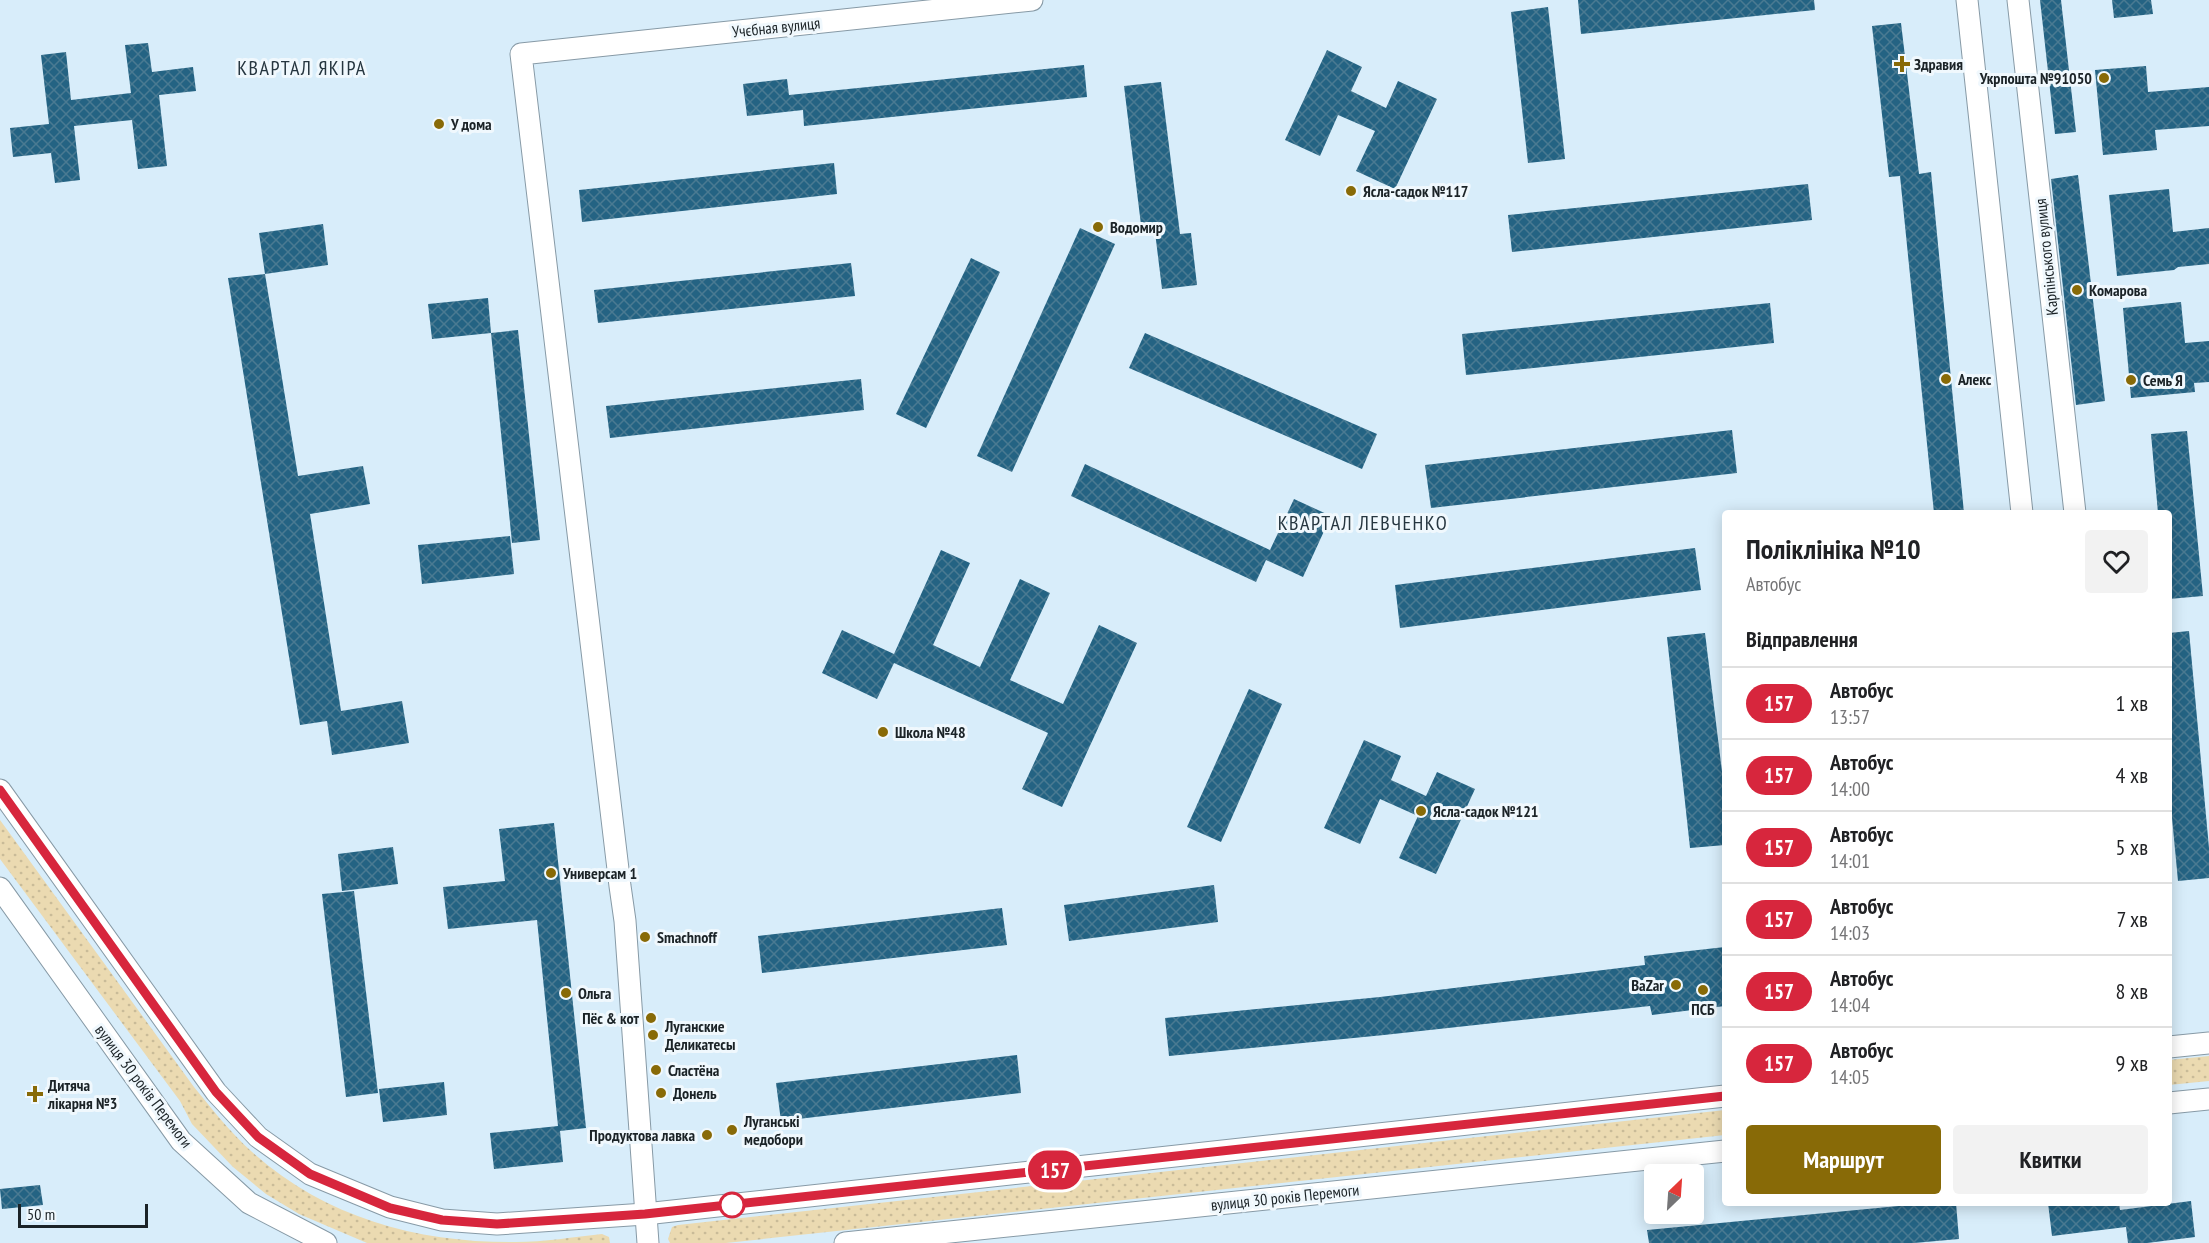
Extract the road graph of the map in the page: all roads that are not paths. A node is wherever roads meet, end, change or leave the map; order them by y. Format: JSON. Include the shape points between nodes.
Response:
{"nodes":[{"id":1,"x":1032,"y":0,"type":"edge"},
{"id":2,"x":1967,"y":0,"type":"edge"},
{"id":3,"x":2018,"y":0,"type":"edge"},
{"id":4,"x":2022,"y":510,"type":"edge"},
{"id":5,"x":2075,"y":510,"type":"edge"},
{"id":6,"x":0,"y":790,"type":"edge"},
{"id":7,"x":0,"y":888,"type":"edge"},
{"id":8,"x":2209,"y":1043,"type":"edge"},
{"id":9,"x":2172,"y":1047,"type":"edge"},
{"id":10,"x":1722,"y":1096,"type":"edge"},
{"id":11,"x":2209,"y":1099,"type":"edge"},
{"id":12,"x":2172,"y":1103,"type":"edge"},
{"id":13,"x":1722,"y":1150,"type":"edge"},
{"id":14,"x":645,"y":1214,"type":"junction"},
{"id":15,"x":326,"y":1243,"type":"edge"},
{"id":16,"x":648,"y":1243,"type":"edge"},
{"id":17,"x":845,"y":1243,"type":"edge"}],
"edges":[{"from":1,"to":14,"type":"street","name":"Учєбная вулиця","via":[[521,54],[626,921]]},
{"from":2,"to":4,"type":"street"},
{"from":3,"to":5,"type":"street","name":"Карпінського вулиця"},
{"from":6,"to":14,"type":"street","via":[[216,1092],[258,1137],[310,1174],[390,1208],[442,1220],[497,1224]]},
{"from":7,"to":15,"type":"street","name":"вулиця 30 років Перемоги","via":[[181,1141],[249,1203]]},
{"from":8,"to":9,"type":"street"},
{"from":10,"to":14,"type":"street"},
{"from":11,"to":12,"type":"street"},
{"from":13,"to":17,"type":"street","name":"вулиця 30 років Перемоги"},
{"from":14,"to":16,"type":"street"}]}
